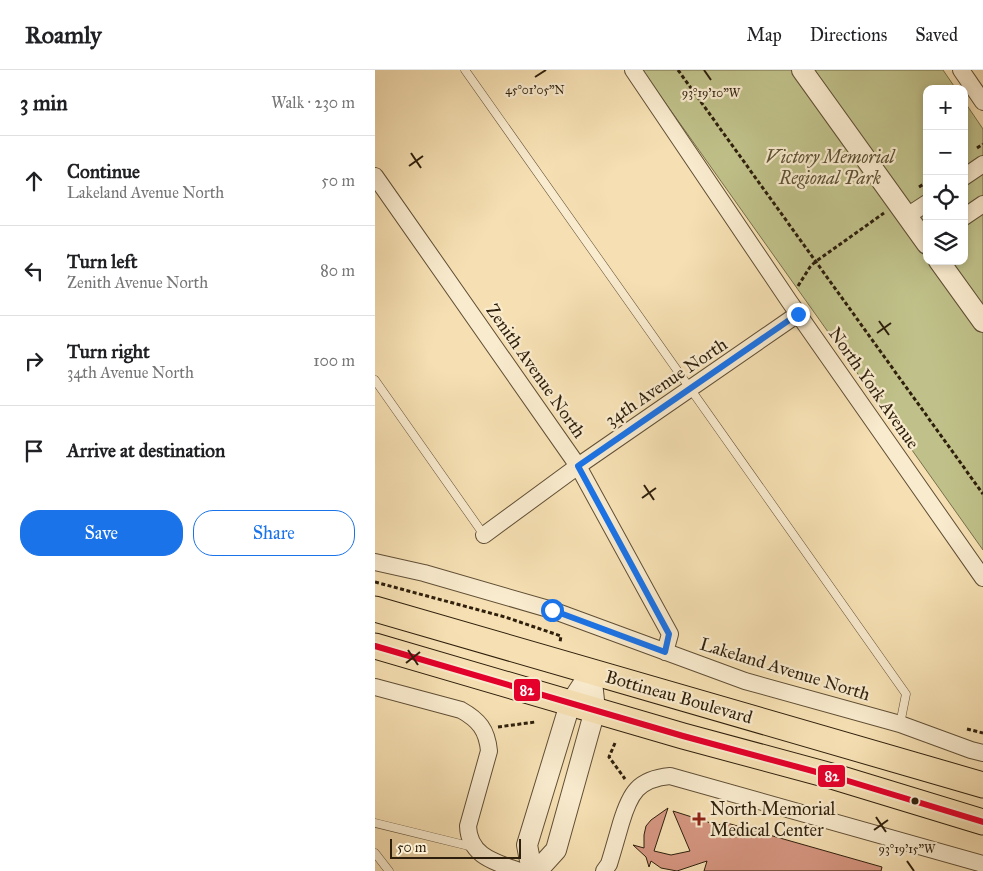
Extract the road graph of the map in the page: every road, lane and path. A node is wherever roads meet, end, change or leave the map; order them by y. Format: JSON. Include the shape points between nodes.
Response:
{"nodes":[{"id":1,"x":465,"y":70,"type":"edge"},
{"id":2,"x":633,"y":70,"type":"edge"},
{"id":3,"x":678,"y":70,"type":"edge"},
{"id":4,"x":802,"y":70,"type":"edge"},
{"id":5,"x":961,"y":70,"type":"edge"},
{"id":6,"x":983,"y":102,"type":"edge"},
{"id":7,"x":983,"y":164,"type":"edge"},
{"id":8,"x":967,"y":175,"type":"edge"},
{"id":9,"x":375,"y":176,"type":"edge"},
{"id":10,"x":983,"y":204,"type":"edge"},
{"id":11,"x":923,"y":206,"type":"edge"},
{"id":12,"x":889,"y":209,"type":"dead end"},
{"id":13,"x":968,"y":214,"type":"edge"},
{"id":14,"x":907,"y":216,"type":"junction"},
{"id":15,"x":923,"y":238,"type":"edge"},
{"id":16,"x":815,"y":262,"type":"junction"},
{"id":17,"x":942,"y":265,"type":"edge"},
{"id":18,"x":794,"y":308,"type":"junction"},
{"id":19,"x":983,"y":322,"type":"edge"},
{"id":20,"x":375,"y":380,"type":"edge"},
{"id":21,"x":691,"y":390,"type":"junction"},
{"id":22,"x":578,"y":466,"type":"junction"},
{"id":23,"x":983,"y":494,"type":"edge"},
{"id":24,"x":484,"y":536,"type":"joint"},
{"id":25,"x":375,"y":562,"type":"edge"},
{"id":26,"x":983,"y":578,"type":"edge"},
{"id":27,"x":375,"y":582,"type":"edge"},
{"id":28,"x":375,"y":609,"type":"edge"},
{"id":29,"x":375,"y":646,"type":"edge"},
{"id":30,"x":559,"y":647,"type":"dead end"},
{"id":31,"x":665,"y":652,"type":"junction"},
{"id":32,"x":591,"y":672,"type":"junction"},
{"id":33,"x":375,"y":686,"type":"edge"},
{"id":34,"x":570,"y":704,"type":"junction"},
{"id":35,"x":595,"y":710,"type":"junction"},
{"id":36,"x":535,"y":722,"type":"dead end"},
{"id":37,"x":900,"y":724,"type":"junction"},
{"id":38,"x":498,"y":727,"type":"dead end"},
{"id":39,"x":615,"y":743,"type":"dead end"},
{"id":40,"x":983,"y":753,"type":"edge"},
{"id":41,"x":622,"y":776,"type":"dead end"},
{"id":42,"x":983,"y":785,"type":"edge"},
{"id":43,"x":983,"y":822,"type":"edge"},
{"id":44,"x":375,"y":823,"type":"edge"},
{"id":45,"x":473,"y":847,"type":"junction"},
{"id":46,"x":375,"y":853,"type":"edge"},
{"id":47,"x":983,"y":864,"type":"edge"},
{"id":48,"x":389,"y":871,"type":"edge"},
{"id":49,"x":519,"y":871,"type":"edge"},
{"id":50,"x":532,"y":871,"type":"edge"},
{"id":51,"x":537,"y":871,"type":"edge"},
{"id":52,"x":604,"y":871,"type":"edge"}],
"edges":[{"from":1,"to":21,"type":"lane"},
{"from":2,"to":18,"type":"street","name":"North York Avenue"},
{"from":3,"to":16,"type":"path"},
{"from":4,"to":14,"type":"street"},
{"from":5,"to":6,"type":"street"},
{"from":7,"to":8,"type":"street"},
{"from":9,"to":22,"type":"street","name":"Zenith Avenue North"},
{"from":10,"to":13,"type":"street"},
{"from":11,"to":14,"type":"street"},
{"from":12,"to":16,"type":"path"},
{"from":14,"to":15,"type":"street"},
{"from":16,"to":18,"type":"path","via":[[810,266]]},
{"from":16,"to":23,"type":"path"},
{"from":17,"to":19,"type":"street"},
{"from":18,"to":21,"type":"street","name":"34th Avenue North"},
{"from":18,"to":26,"type":"street","name":"North York Avenue"},
{"from":20,"to":24,"type":"lane"},
{"from":21,"to":22,"type":"street","name":"34th Avenue North"},
{"from":21,"to":37,"type":"lane","via":[[906,694]]},
{"from":22,"to":24,"type":"street","name":"34th Avenue North"},
{"from":22,"to":31,"type":"street","name":"Zenith Avenue North","via":[[669,634]]},
{"from":25,"to":31,"type":"street","name":"Lakeland Avenue North","via":[[552,610]]},
{"from":27,"to":30,"type":"path","via":[[505,617],[561,636]]},
{"from":28,"to":32,"type":"main road","name":"Bottineau Boulevard"},
{"from":29,"to":34,"type":"main road","name":"Bottineau Boulevard"},
{"from":31,"to":37,"type":"street","name":"Lakeland Avenue North","via":[[745,682]]},
{"from":32,"to":34,"type":"street"},
{"from":32,"to":35,"type":"street"},
{"from":32,"to":42,"type":"main road","name":"Bottineau Boulevard"},
{"from":33,"to":45,"type":"street","via":[[461,710],[481,726],[488,739],[489,751],[469,826]]},
{"from":34,"to":35,"type":"main road","name":"Bottineau Boulevard"},
{"from":34,"to":50,"type":"street","via":[[527,845]]},
{"from":35,"to":43,"type":"main road","name":"Bottineau Boulevard"},
{"from":35,"to":51,"type":"street","via":[[556,850]]},
{"from":36,"to":38,"type":"path"},
{"from":37,"to":40,"type":"street","name":"Lakeland Avenue North"},
{"from":39,"to":41,"type":"path","via":[[609,756]]},
{"from":44,"to":45,"type":"lane"},
{"from":45,"to":49,"type":"street","via":[[484,856]]},
{"from":46,"to":48,"type":"lane"},
{"from":47,"to":52,"type":"street","via":[[670,776],[645,782],[635,790],[627,802],[609,864]]}]}
